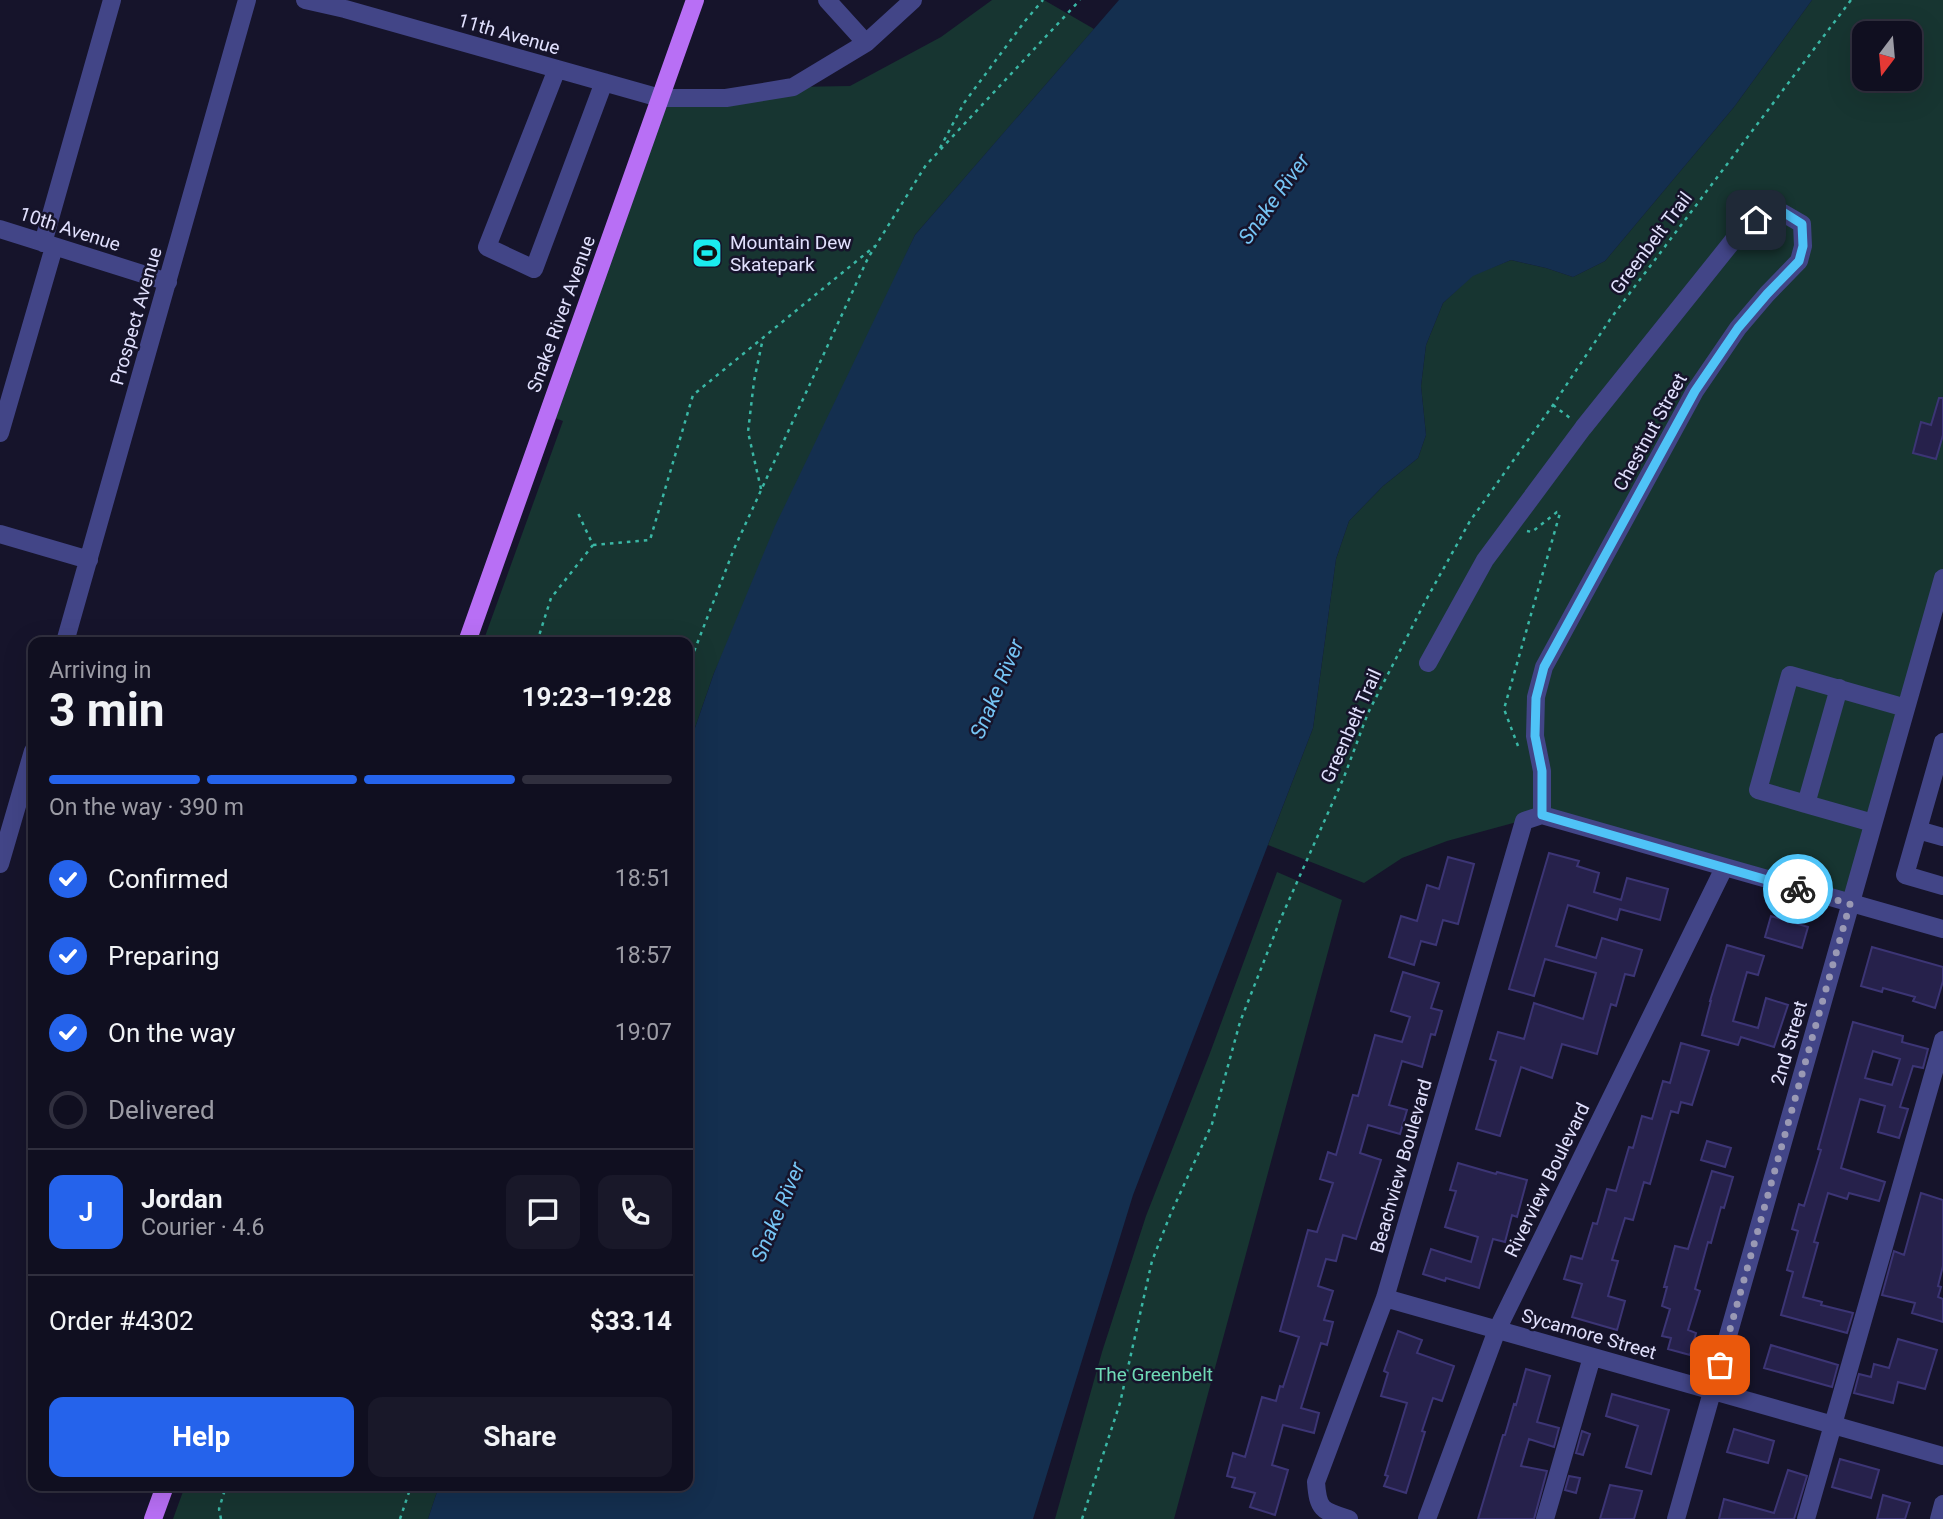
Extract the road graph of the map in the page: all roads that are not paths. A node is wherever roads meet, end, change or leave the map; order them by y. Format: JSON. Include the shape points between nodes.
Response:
{"nodes":[{"id":1,"x":112,"y":0,"type":"edge"},
{"id":2,"x":247,"y":0,"type":"edge"},
{"id":3,"x":305,"y":0,"type":"edge"},
{"id":4,"x":695,"y":0,"type":"edge"},
{"id":5,"x":827,"y":0,"type":"edge"},
{"id":6,"x":913,"y":0,"type":"edge"},
{"id":7,"x":866,"y":43,"type":"junction"},
{"id":8,"x":557,"y":69,"type":"junction"},
{"id":9,"x":604,"y":82,"type":"junction"},
{"id":10,"x":660,"y":98,"type":"junction"},
{"id":11,"x":0,"y":229,"type":"edge"},
{"id":12,"x":48,"y":245,"type":"junction"},
{"id":13,"x":168,"y":282,"type":"junction"},
{"id":14,"x":0,"y":433,"type":"edge"},
{"id":15,"x":0,"y":534,"type":"edge"},
{"id":16,"x":89,"y":560,"type":"junction"},
{"id":17,"x":1943,"y":578,"type":"edge"},
{"id":18,"x":66,"y":637,"type":"edge"},
{"id":19,"x":469,"y":637,"type":"edge"},
{"id":20,"x":1428,"y":663,"type":"dead end"},
{"id":21,"x":1839,"y":688,"type":"junction"},
{"id":22,"x":1906,"y":708,"type":"junction"},
{"id":23,"x":1943,"y":742,"type":"edge"},
{"id":24,"x":28,"y":766,"type":"edge"},
{"id":25,"x":1936,"y":791,"type":"edge"},
{"id":26,"x":1806,"y":804,"type":"junction"},
{"id":27,"x":1542,"y":815,"type":"junction"},
{"id":28,"x":1873,"y":822,"type":"junction"},
{"id":29,"x":1918,"y":830,"type":"junction"},
{"id":30,"x":1943,"y":837,"type":"edge"},
{"id":31,"x":3,"y":839,"type":"edge"},
{"id":32,"x":0,"y":864,"type":"edge"},
{"id":33,"x":1724,"y":868,"type":"junction"},
{"id":34,"x":1943,"y":886,"type":"edge"},
{"id":35,"x":1850,"y":904,"type":"junction"},
{"id":36,"x":1943,"y":929,"type":"edge"},
{"id":37,"x":1943,"y":1040,"type":"edge"},
{"id":38,"x":1385,"y":1298,"type":"junction"},
{"id":39,"x":1497,"y":1330,"type":"junction"},
{"id":40,"x":1592,"y":1357,"type":"junction"},
{"id":41,"x":1713,"y":1391,"type":"junction"},
{"id":42,"x":1833,"y":1425,"type":"junction"},
{"id":43,"x":1943,"y":1456,"type":"edge"},
{"id":44,"x":162,"y":1491,"type":"edge"},
{"id":45,"x":1943,"y":1504,"type":"edge"},
{"id":46,"x":153,"y":1519,"type":"edge"},
{"id":47,"x":1349,"y":1519,"type":"edge"},
{"id":48,"x":1427,"y":1519,"type":"edge"},
{"id":49,"x":1545,"y":1519,"type":"edge"},
{"id":50,"x":1676,"y":1519,"type":"edge"},
{"id":51,"x":1806,"y":1519,"type":"edge"},
{"id":52,"x":1939,"y":1519,"type":"edge"}],
"edges":[{"from":1,"to":12,"type":"street"},
{"from":2,"to":13,"type":"street","name":"Prospect Avenue"},
{"from":3,"to":8,"type":"street","name":"11th Avenue"},
{"from":4,"to":10,"type":"main road","name":"Snake River Avenue"},
{"from":5,"to":7,"type":"street"},
{"from":6,"to":7,"type":"street","name":"11th Avenue"},
{"from":7,"to":10,"type":"street","name":"11th Avenue","via":[[793,86],[726,98]]},
{"from":8,"to":9,"type":"street","name":"11th Avenue"},
{"from":8,"to":9,"type":"street","via":[[487,247],[534,269]]},
{"from":9,"to":10,"type":"street","name":"11th Avenue"},
{"from":10,"to":19,"type":"main road","name":"Snake River Avenue"},
{"from":11,"to":12,"type":"street","name":"10th Avenue"},
{"from":12,"to":13,"type":"street","name":"10th Avenue"},
{"from":12,"to":14,"type":"street"},
{"from":13,"to":16,"type":"street","name":"Prospect Avenue"},
{"from":15,"to":16,"type":"street"},
{"from":16,"to":18,"type":"street","name":"Prospect Avenue"},
{"from":17,"to":22,"type":"street","name":"2nd Street"},
{"from":20,"to":27,"type":"street","name":"Chestnut Street","via":[[1485,561],[1583,428],[1740,232],[1756,220],[1783,212],[1802,224],[1799,261],[1738,328],[1695,391],[1544,667],[1536,698],[1535,736],[1542,771]]},
{"from":21,"to":22,"type":"street"},
{"from":21,"to":26,"type":"street"},
{"from":21,"to":26,"type":"street","via":[[1790,675],[1758,790]]},
{"from":22,"to":28,"type":"street","name":"2nd Street"},
{"from":23,"to":25,"type":"street"},
{"from":24,"to":31,"type":"street"},
{"from":25,"to":29,"type":"street"},
{"from":26,"to":28,"type":"street"},
{"from":27,"to":33,"type":"street"},
{"from":27,"to":38,"type":"street","name":"Beachview Boulevard","via":[[1524,821]]},
{"from":28,"to":35,"type":"street","name":"2nd Street"},
{"from":29,"to":30,"type":"street"},
{"from":29,"to":34,"type":"street","via":[[1905,875]]},
{"from":31,"to":32,"type":"street"},
{"from":33,"to":35,"type":"street"},
{"from":33,"to":39,"type":"street","name":"Riverview Boulevard"},
{"from":35,"to":36,"type":"street"},
{"from":35,"to":41,"type":"street","name":"2nd Street"},
{"from":37,"to":42,"type":"street"},
{"from":38,"to":39,"type":"street","name":"Sycamore Street"},
{"from":38,"to":47,"type":"street","name":"Beachview Boulevard","via":[[1316,1482],[1317,1499],[1326,1512]]},
{"from":39,"to":40,"type":"street","name":"Sycamore Street"},
{"from":39,"to":48,"type":"street","name":"Riverview Boulevard"},
{"from":40,"to":41,"type":"street","name":"Sycamore Street"},
{"from":40,"to":49,"type":"street"},
{"from":41,"to":42,"type":"street","name":"Sycamore Street"},
{"from":41,"to":50,"type":"street","name":"2nd Street"},
{"from":42,"to":43,"type":"street","name":"Sycamore Street"},
{"from":42,"to":51,"type":"street"},
{"from":44,"to":46,"type":"main road"},
{"from":45,"to":52,"type":"street"}]}
